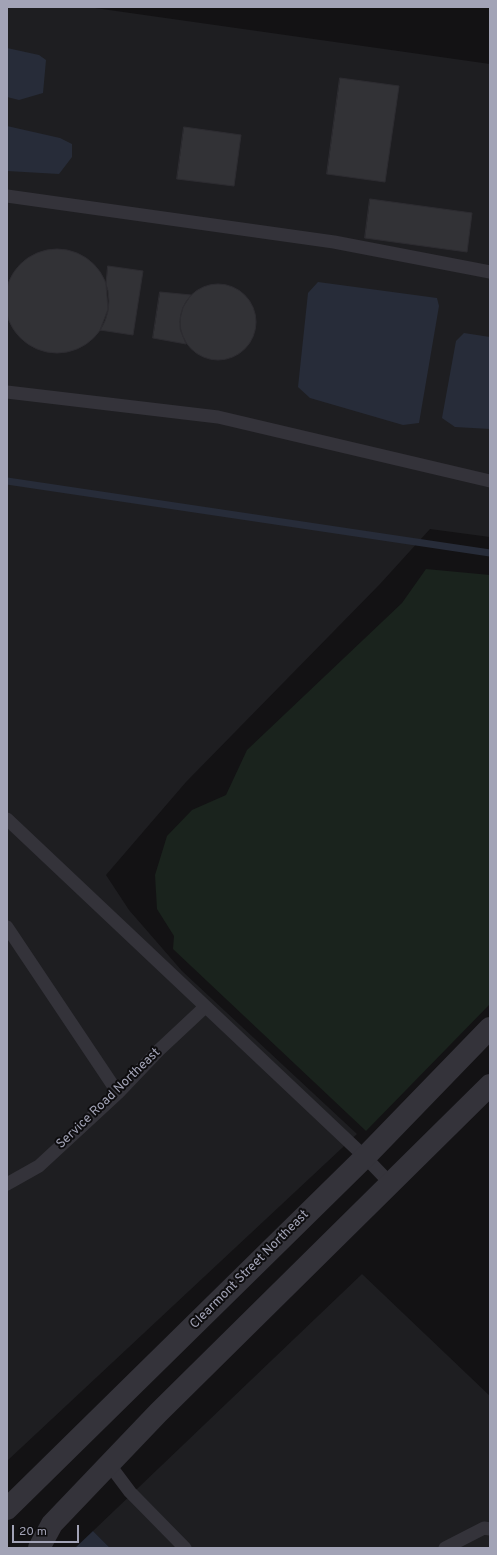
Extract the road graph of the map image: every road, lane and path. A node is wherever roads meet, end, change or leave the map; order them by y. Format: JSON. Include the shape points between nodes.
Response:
{"nodes":[{"id":1,"x":7,"y":196,"type":"edge"},
{"id":2,"x":490,"y":272,"type":"edge"},
{"id":3,"x":7,"y":392,"type":"edge"},
{"id":4,"x":490,"y":481,"type":"edge"},
{"id":5,"x":7,"y":819,"type":"edge"},
{"id":6,"x":7,"y":927,"type":"edge"},
{"id":7,"x":205,"y":1007,"type":"junction"},
{"id":8,"x":490,"y":1028,"type":"edge"},
{"id":9,"x":490,"y":1085,"type":"edge"},
{"id":10,"x":118,"y":1093,"type":"junction"},
{"id":11,"x":365,"y":1157,"type":"junction"},
{"id":12,"x":7,"y":1184,"type":"edge"},
{"id":13,"x":391,"y":1184,"type":"junction"},
{"id":14,"x":109,"y":1464,"type":"junction"},
{"id":15,"x":7,"y":1509,"type":"edge"},
{"id":16,"x":490,"y":1529,"type":"edge"},
{"id":17,"x":38,"y":1548,"type":"edge"},
{"id":18,"x":185,"y":1548,"type":"edge"},
{"id":19,"x":446,"y":1548,"type":"edge"}],
"edges":[{"from":1,"to":2,"type":"lane","via":[[334,242]]},
{"from":3,"to":4,"type":"lane","via":[[218,417]]},
{"from":5,"to":7,"type":"lane"},
{"from":6,"to":10,"type":"lane"},
{"from":7,"to":10,"type":"lane","name":"Service Road Northeast"},
{"from":7,"to":11,"type":"lane"},
{"from":8,"to":11,"type":"street","name":"Clearmont Street Northeast"},
{"from":9,"to":13,"type":"street"},
{"from":10,"to":12,"type":"lane","name":"Service Road Northeast","via":[[39,1166]]},
{"from":11,"to":13,"type":"lane"},
{"from":11,"to":15,"type":"street","name":"Clearmont Street Northeast"},
{"from":13,"to":14,"type":"street"},
{"from":14,"to":17,"type":"street","via":[[52,1524]]},
{"from":14,"to":18,"type":"lane","via":[[130,1492]]},
{"from":16,"to":19,"type":"lane","via":[[484,1528]]}]}
